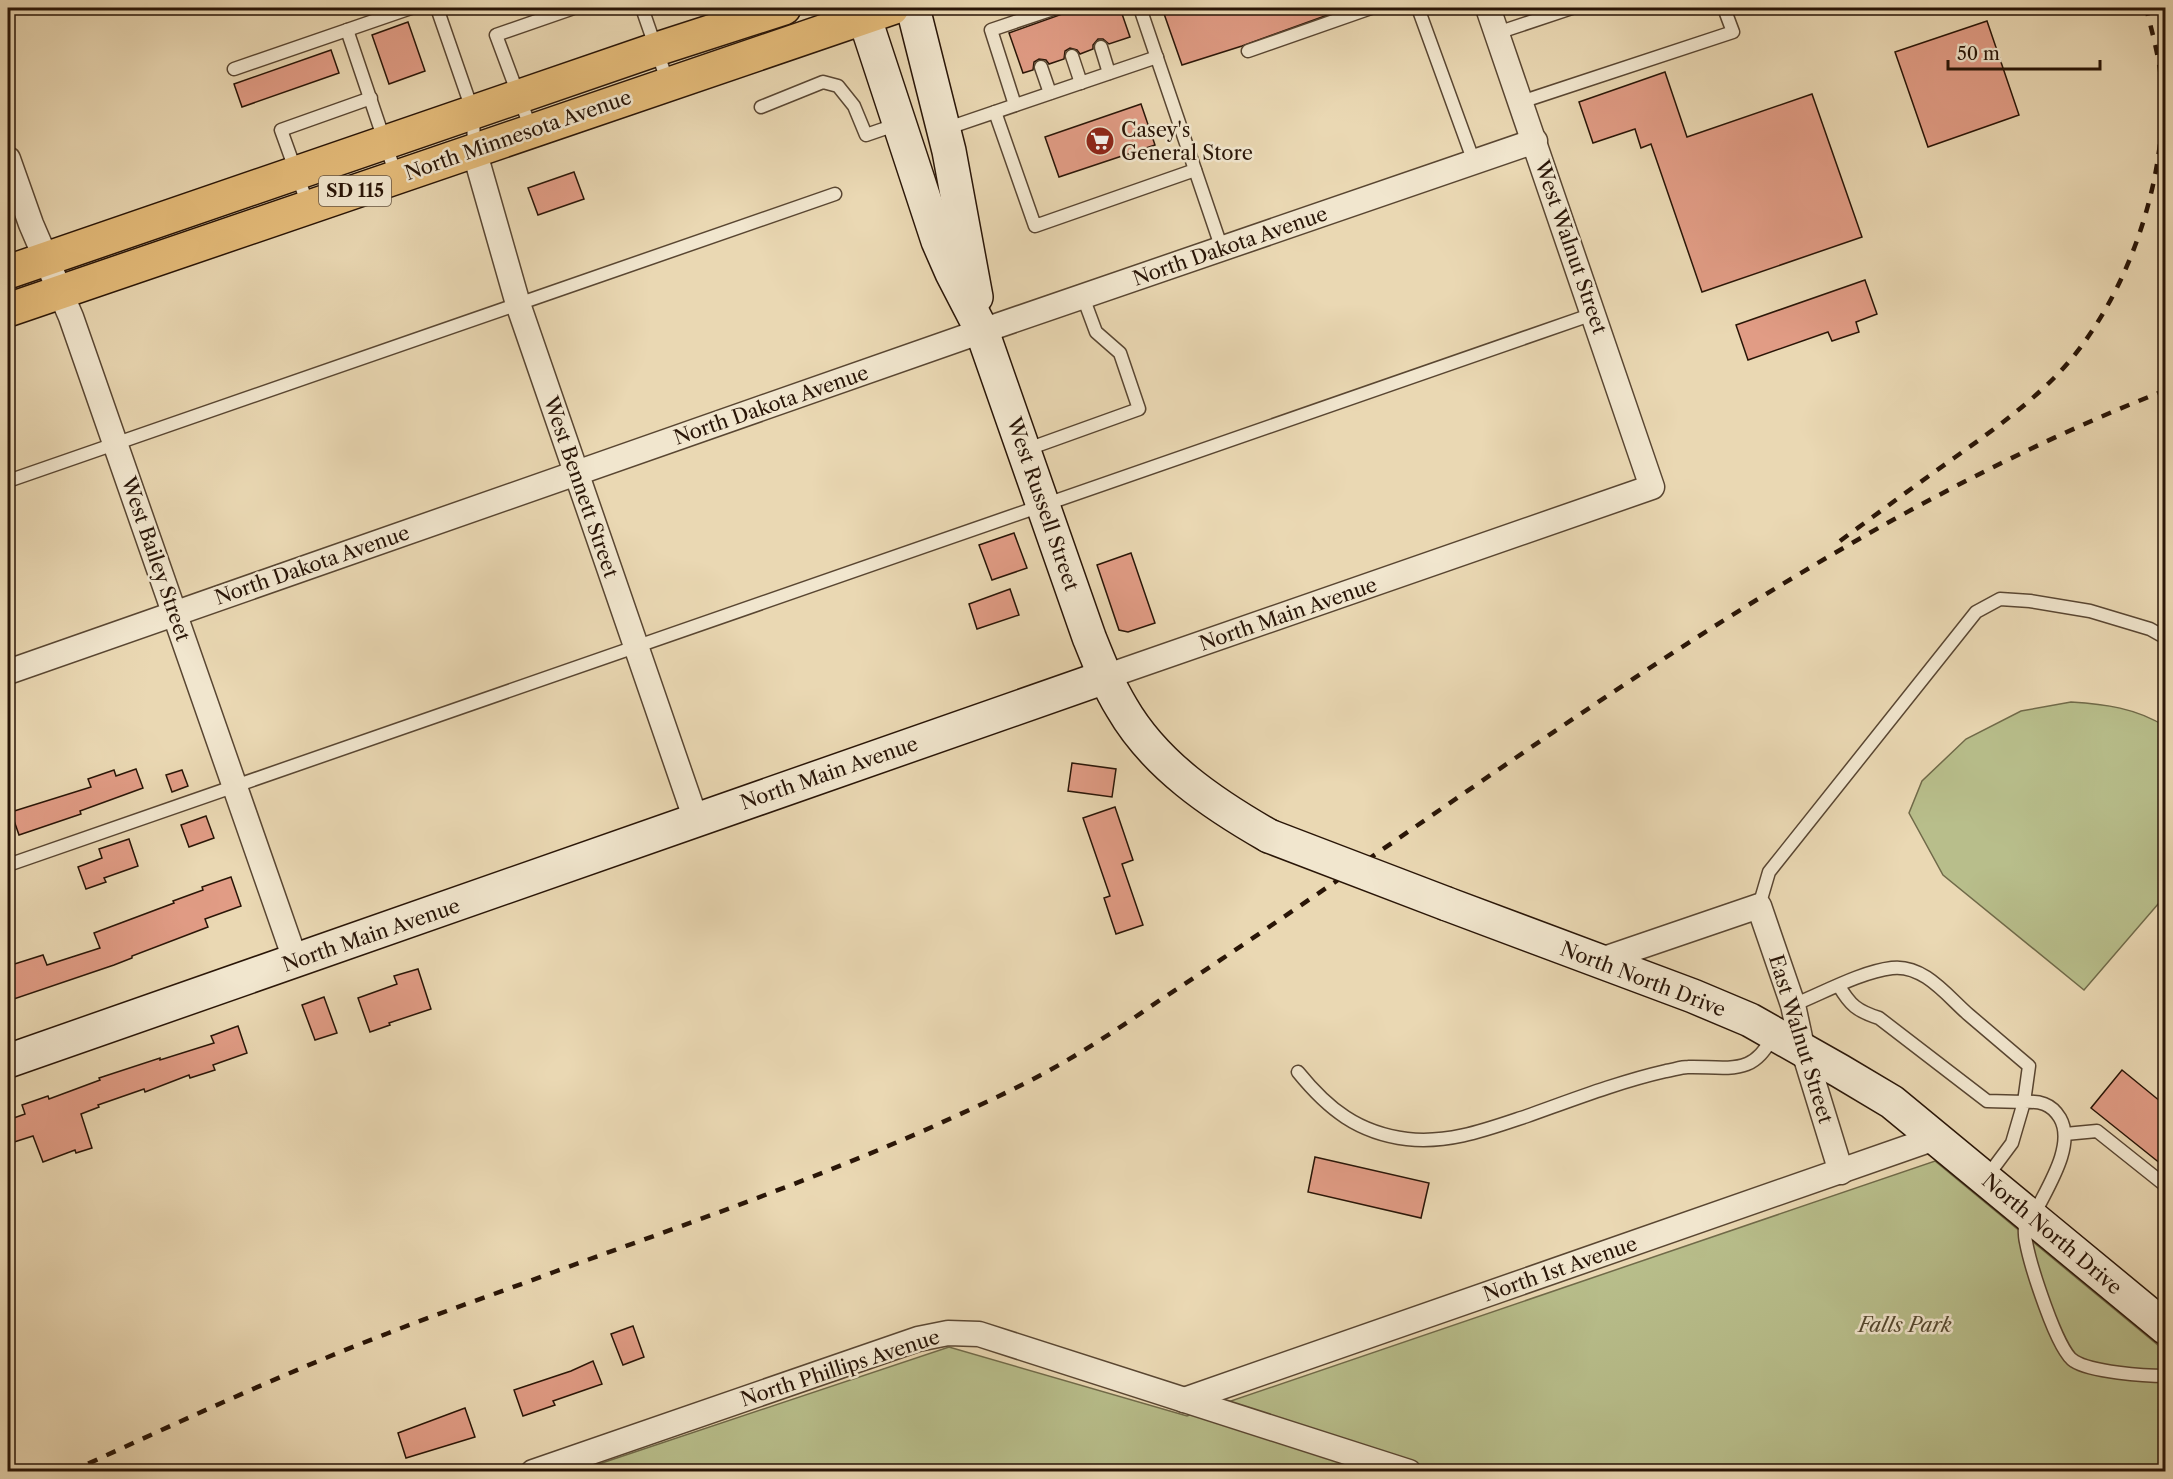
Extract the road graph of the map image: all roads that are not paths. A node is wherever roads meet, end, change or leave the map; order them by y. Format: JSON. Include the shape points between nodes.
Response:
{"nodes":[{"id":1,"x":411,"y":8,"type":"edge"},
{"id":2,"x":436,"y":8,"type":"edge"},
{"id":3,"x":642,"y":8,"type":"edge"},
{"id":4,"x":784,"y":8,"type":"edge"},
{"id":5,"x":913,"y":8,"type":"edge"},
{"id":6,"x":1140,"y":8,"type":"edge"},
{"id":7,"x":1366,"y":8,"type":"edge"},
{"id":8,"x":1418,"y":8,"type":"edge"},
{"id":9,"x":1488,"y":8,"type":"edge"},
{"id":10,"x":1572,"y":8,"type":"edge"},
{"id":11,"x":1724,"y":8,"type":"edge"},
{"id":12,"x":571,"y":9,"type":"dead end"},
{"id":13,"x":873,"y":10,"type":"edge"},
{"id":14,"x":1056,"y":10,"type":"edge"},
{"id":15,"x":346,"y":30,"type":"junction"},
{"id":16,"x":1497,"y":33,"type":"junction"},
{"id":17,"x":1101,"y":47,"type":"dead end"},
{"id":18,"x":657,"y":49,"type":"junction"},
{"id":19,"x":1248,"y":51,"type":"dead end"},
{"id":20,"x":1072,"y":56,"type":"dead end"},
{"id":21,"x":1157,"y":57,"type":"junction"},
{"id":22,"x":1041,"y":67,"type":"dead end"},
{"id":23,"x":234,"y":69,"type":"dead end"},
{"id":24,"x":1110,"y":73,"type":"junction"},
{"id":25,"x":1081,"y":83,"type":"junction"},
{"id":26,"x":669,"y":84,"type":"junction"},
{"id":27,"x":1050,"y":93,"type":"junction"},
{"id":28,"x":519,"y":97,"type":"junction"},
{"id":29,"x":371,"y":98,"type":"junction"},
{"id":30,"x":1521,"y":102,"type":"junction"},
{"id":31,"x":1015,"y":105,"type":"junction"},
{"id":32,"x":761,"y":107,"type":"dead end"},
{"id":33,"x":473,"y":112,"type":"junction"},
{"id":34,"x":995,"y":112,"type":"junction"},
{"id":35,"x":900,"y":123,"type":"junction"},
{"id":36,"x":531,"y":130,"type":"junction"},
{"id":37,"x":944,"y":130,"type":"junction"},
{"id":38,"x":1535,"y":141,"type":"junction"},
{"id":39,"x":386,"y":142,"type":"junction"},
{"id":40,"x":474,"y":150,"type":"junction"},
{"id":41,"x":8,"y":159,"type":"edge"},
{"id":42,"x":1474,"y":162,"type":"junction"},
{"id":43,"x":1195,"y":170,"type":"junction"},
{"id":44,"x":297,"y":173,"type":"junction"},
{"id":45,"x":397,"y":177,"type":"junction"},
{"id":46,"x":835,"y":194,"type":"dead end"},
{"id":47,"x":309,"y":207,"type":"junction"},
{"id":48,"x":1222,"y":249,"type":"junction"},
{"id":49,"x":45,"y":260,"type":"junction"},
{"id":50,"x":8,"y":272,"type":"edge"},
{"id":51,"x":59,"y":292,"type":"junction"},
{"id":52,"x":1083,"y":297,"type":"junction"},
{"id":53,"x":518,"y":304,"type":"junction"},
{"id":54,"x":8,"y":310,"type":"edge"},
{"id":55,"x":1593,"y":314,"type":"junction"},
{"id":56,"x":982,"y":331,"type":"junction"},
{"id":57,"x":116,"y":444,"type":"junction"},
{"id":58,"x":1024,"y":450,"type":"junction"},
{"id":59,"x":576,"y":474,"type":"junction"},
{"id":60,"x":8,"y":482,"type":"edge"},
{"id":61,"x":1652,"y":488,"type":"joint"},
{"id":62,"x":1043,"y":507,"type":"junction"},
{"id":63,"x":175,"y":613,"type":"junction"},
{"id":64,"x":2166,"y":638,"type":"edge"},
{"id":65,"x":636,"y":646,"type":"junction"},
{"id":66,"x":8,"y":672,"type":"edge"},
{"id":67,"x":1105,"y":677,"type":"junction"},
{"id":68,"x":234,"y":787,"type":"junction"},
{"id":69,"x":696,"y":820,"type":"junction"},
{"id":70,"x":8,"y":865,"type":"edge"},
{"id":71,"x":1759,"y":906,"type":"junction"},
{"id":72,"x":1598,"y":961,"type":"junction"},
{"id":73,"x":296,"y":962,"type":"junction"},
{"id":74,"x":1839,"y":986,"type":"junction"},
{"id":75,"x":1793,"y":1005,"type":"junction"},
{"id":76,"x":1775,"y":1034,"type":"junction"},
{"id":77,"x":1804,"y":1051,"type":"junction"},
{"id":78,"x":8,"y":1062,"type":"edge"},
{"id":79,"x":1298,"y":1072,"type":"dead end"},
{"id":80,"x":2024,"y":1102,"type":"junction"},
{"id":81,"x":2065,"y":1134,"type":"junction"},
{"id":82,"x":1935,"y":1137,"type":"junction"},
{"id":83,"x":1841,"y":1172,"type":"junction"},
{"id":84,"x":1986,"y":1179,"type":"junction"},
{"id":85,"x":2166,"y":1186,"type":"edge"},
{"id":86,"x":2028,"y":1214,"type":"junction"},
{"id":87,"x":2166,"y":1328,"type":"edge"},
{"id":88,"x":2166,"y":1376,"type":"edge"},
{"id":89,"x":1184,"y":1400,"type":"junction"},
{"id":90,"x":533,"y":1472,"type":"edge"},
{"id":91,"x":1410,"y":1472,"type":"edge"}],
"edges":[{"from":1,"to":15,"type":"lane"},
{"from":2,"to":33,"type":"lane"},
{"from":3,"to":18,"type":"lane"},
{"from":4,"to":18,"type":"main road","name":"North Minnesota Avenue","number":"SD 115"},
{"from":5,"to":37,"type":"main road","name":"West Russell Street"},
{"from":6,"to":21,"type":"lane"},
{"from":7,"to":19,"type":"lane"},
{"from":8,"to":42,"type":"lane"},
{"from":9,"to":16,"type":"street","name":"West Walnut Street"},
{"from":10,"to":16,"type":"lane"},
{"from":11,"to":30,"type":"lane","via":[[1733,32]]},
{"from":12,"to":28,"type":"lane","via":[[496,35]]},
{"from":13,"to":26,"type":"main road","name":"North Minnesota Avenue","number":"SD 115"},
{"from":13,"to":35,"type":"main road","name":"West Russell Street"},
{"from":14,"to":31,"type":"lane","via":[[991,30]]},
{"from":15,"to":23,"type":"lane"},
{"from":15,"to":29,"type":"lane"},
{"from":16,"to":30,"type":"street","name":"West Walnut Street"},
{"from":17,"to":24,"type":"lane"},
{"from":18,"to":26,"type":"lane"},
{"from":18,"to":28,"type":"main road","name":"North Minnesota Avenue","number":"SD 115"},
{"from":20,"to":25,"type":"lane"},
{"from":21,"to":24,"type":"lane"},
{"from":21,"to":43,"type":"lane"},
{"from":22,"to":27,"type":"lane"},
{"from":24,"to":25,"type":"lane"},
{"from":25,"to":27,"type":"lane"},
{"from":26,"to":36,"type":"main road","name":"North Minnesota Avenue","number":"SD 115"},
{"from":27,"to":31,"type":"lane"},
{"from":28,"to":33,"type":"main road","name":"North Minnesota Avenue","number":"SD 115"},
{"from":28,"to":36,"type":"lane"},
{"from":29,"to":39,"type":"lane"},
{"from":29,"to":44,"type":"lane","via":[[281,130]]},
{"from":30,"to":38,"type":"street","name":"West Walnut Street"},
{"from":31,"to":34,"type":"lane"},
{"from":32,"to":35,"type":"lane","via":[[823,82],[838,86],[854,106],[866,135]]},
{"from":33,"to":39,"type":"main road","name":"North Minnesota Avenue","number":"SD 115"},
{"from":33,"to":40,"type":"lane"},
{"from":34,"to":37,"type":"lane"},
{"from":34,"to":43,"type":"lane","via":[[1035,226]]},
{"from":35,"to":56,"type":"main road","name":"West Russell Street","via":[[938,241]]},
{"from":36,"to":40,"type":"main road","name":"North Minnesota Avenue","number":"SD 115"},
{"from":37,"to":56,"type":"main road","name":"West Russell Street"},
{"from":38,"to":42,"type":"street","name":"North Dakota Avenue"},
{"from":38,"to":55,"type":"street","name":"West Walnut Street"},
{"from":39,"to":44,"type":"main road","name":"North Minnesota Avenue","number":"SD 115"},
{"from":39,"to":45,"type":"lane"},
{"from":40,"to":45,"type":"main road","name":"North Minnesota Avenue","number":"SD 115"},
{"from":40,"to":53,"type":"street","name":"West Bennett Street"},
{"from":41,"to":49,"type":"street","name":"West Bailey Street"},
{"from":42,"to":48,"type":"street","name":"North Dakota Avenue"},
{"from":43,"to":48,"type":"lane"},
{"from":44,"to":47,"type":"lane"},
{"from":44,"to":49,"type":"main road","name":"North Minnesota Avenue","number":"SD 115"},
{"from":45,"to":47,"type":"main road","name":"North Minnesota Avenue","number":"SD 115"},
{"from":46,"to":53,"type":"lane"},
{"from":47,"to":51,"type":"main road","name":"North Minnesota Avenue","number":"SD 115"},
{"from":48,"to":52,"type":"street","name":"North Dakota Avenue"},
{"from":49,"to":50,"type":"main road","name":"North Minnesota Avenue","number":"SD 115"},
{"from":49,"to":51,"type":"street","name":"West Bailey Street"},
{"from":51,"to":54,"type":"main road","name":"North Minnesota Avenue","number":"SD 115"},
{"from":51,"to":57,"type":"street","name":"West Bailey Street"},
{"from":52,"to":56,"type":"street","name":"North Dakota Avenue"},
{"from":52,"to":58,"type":"lane","via":[[1095,332],[1120,353],[1139,409]]},
{"from":53,"to":57,"type":"lane"},
{"from":53,"to":59,"type":"street","name":"West Bennett Street"},
{"from":55,"to":61,"type":"street","name":"West Walnut Street"},
{"from":55,"to":62,"type":"lane"},
{"from":56,"to":58,"type":"main road","name":"West Russell Street"},
{"from":56,"to":59,"type":"street","name":"North Dakota Avenue"},
{"from":57,"to":60,"type":"lane"},
{"from":57,"to":63,"type":"street","name":"West Bailey Street"},
{"from":58,"to":62,"type":"main road","name":"West Russell Street"},
{"from":59,"to":63,"type":"street","name":"North Dakota Avenue"},
{"from":59,"to":65,"type":"street","name":"West Bennett Street"},
{"from":61,"to":67,"type":"street","name":"North Main Avenue"},
{"from":62,"to":65,"type":"lane"},
{"from":62,"to":67,"type":"main road","name":"West Russell Street"},
{"from":63,"to":66,"type":"street","name":"North Dakota Avenue"},
{"from":63,"to":68,"type":"street","name":"West Bailey Street"},
{"from":64,"to":71,"type":"lane","via":[[2150,629],[2090,611],[2030,601],[2000,599],[1976,612],[1769,872]]},
{"from":65,"to":68,"type":"lane"},
{"from":65,"to":69,"type":"street","name":"West Bennett Street"},
{"from":67,"to":69,"type":"main road","name":"North Main Avenue"},
{"from":67,"to":72,"type":"main road","name":"North North Drive","bridge":true,"via":[[1123,710],[1172,768],[1224,810],[1269,836]]},
{"from":68,"to":70,"type":"lane"},
{"from":68,"to":73,"type":"street","name":"West Bailey Street"},
{"from":69,"to":73,"type":"main road","name":"North Main Avenue"},
{"from":71,"to":72,"type":"street"},
{"from":71,"to":75,"type":"street","name":"East Walnut Street"},
{"from":72,"to":76,"type":"main road","name":"North North Drive","via":[[1693,996]]},
{"from":73,"to":78,"type":"main road","name":"North Main Avenue"},
{"from":74,"to":75,"type":"lane"},
{"from":74,"to":80,"type":"lane","via":[[1849,1004],[1879,1018],[1987,1101]]},
{"from":74,"to":80,"type":"lane","via":[[1894,967],[1922,975],[1942,988],[2029,1066]]},
{"from":75,"to":77,"type":"street","name":"East Walnut Street"},
{"from":76,"to":77,"type":"main road","name":"North North Drive"},
{"from":76,"to":79,"type":"lane","via":[[1758,1057],[1746,1065],[1685,1067],[1662,1072],[1458,1138],[1409,1140],[1366,1129],[1342,1116]]},
{"from":77,"to":82,"type":"main road","name":"North North Drive","via":[[1892,1102]]},
{"from":77,"to":83,"type":"street","name":"East Walnut Street"},
{"from":80,"to":81,"type":"lane","via":[[2041,1101],[2056,1111]]},
{"from":80,"to":84,"type":"lane","via":[[2012,1143]]},
{"from":81,"to":85,"type":"lane","via":[[2097,1131]]},
{"from":81,"to":86,"type":"lane","via":[[2065,1148]]},
{"from":82,"to":83,"type":"street","name":"North 1st Avenue"},
{"from":82,"to":84,"type":"main road","name":"North North Drive"},
{"from":83,"to":89,"type":"street","name":"North 1st Avenue"},
{"from":84,"to":86,"type":"main road","name":"North North Drive"},
{"from":86,"to":87,"type":"main road","name":"North North Drive"},
{"from":86,"to":88,"type":"lane","via":[[2025,1239],[2033,1268],[2057,1339],[2072,1360],[2085,1367]]},
{"from":89,"to":90,"type":"street","name":"North Phillips Avenue","via":[[979,1334],[948,1333],[918,1339]]},
{"from":89,"to":91,"type":"street","name":"North Phillips Avenue"}]}
